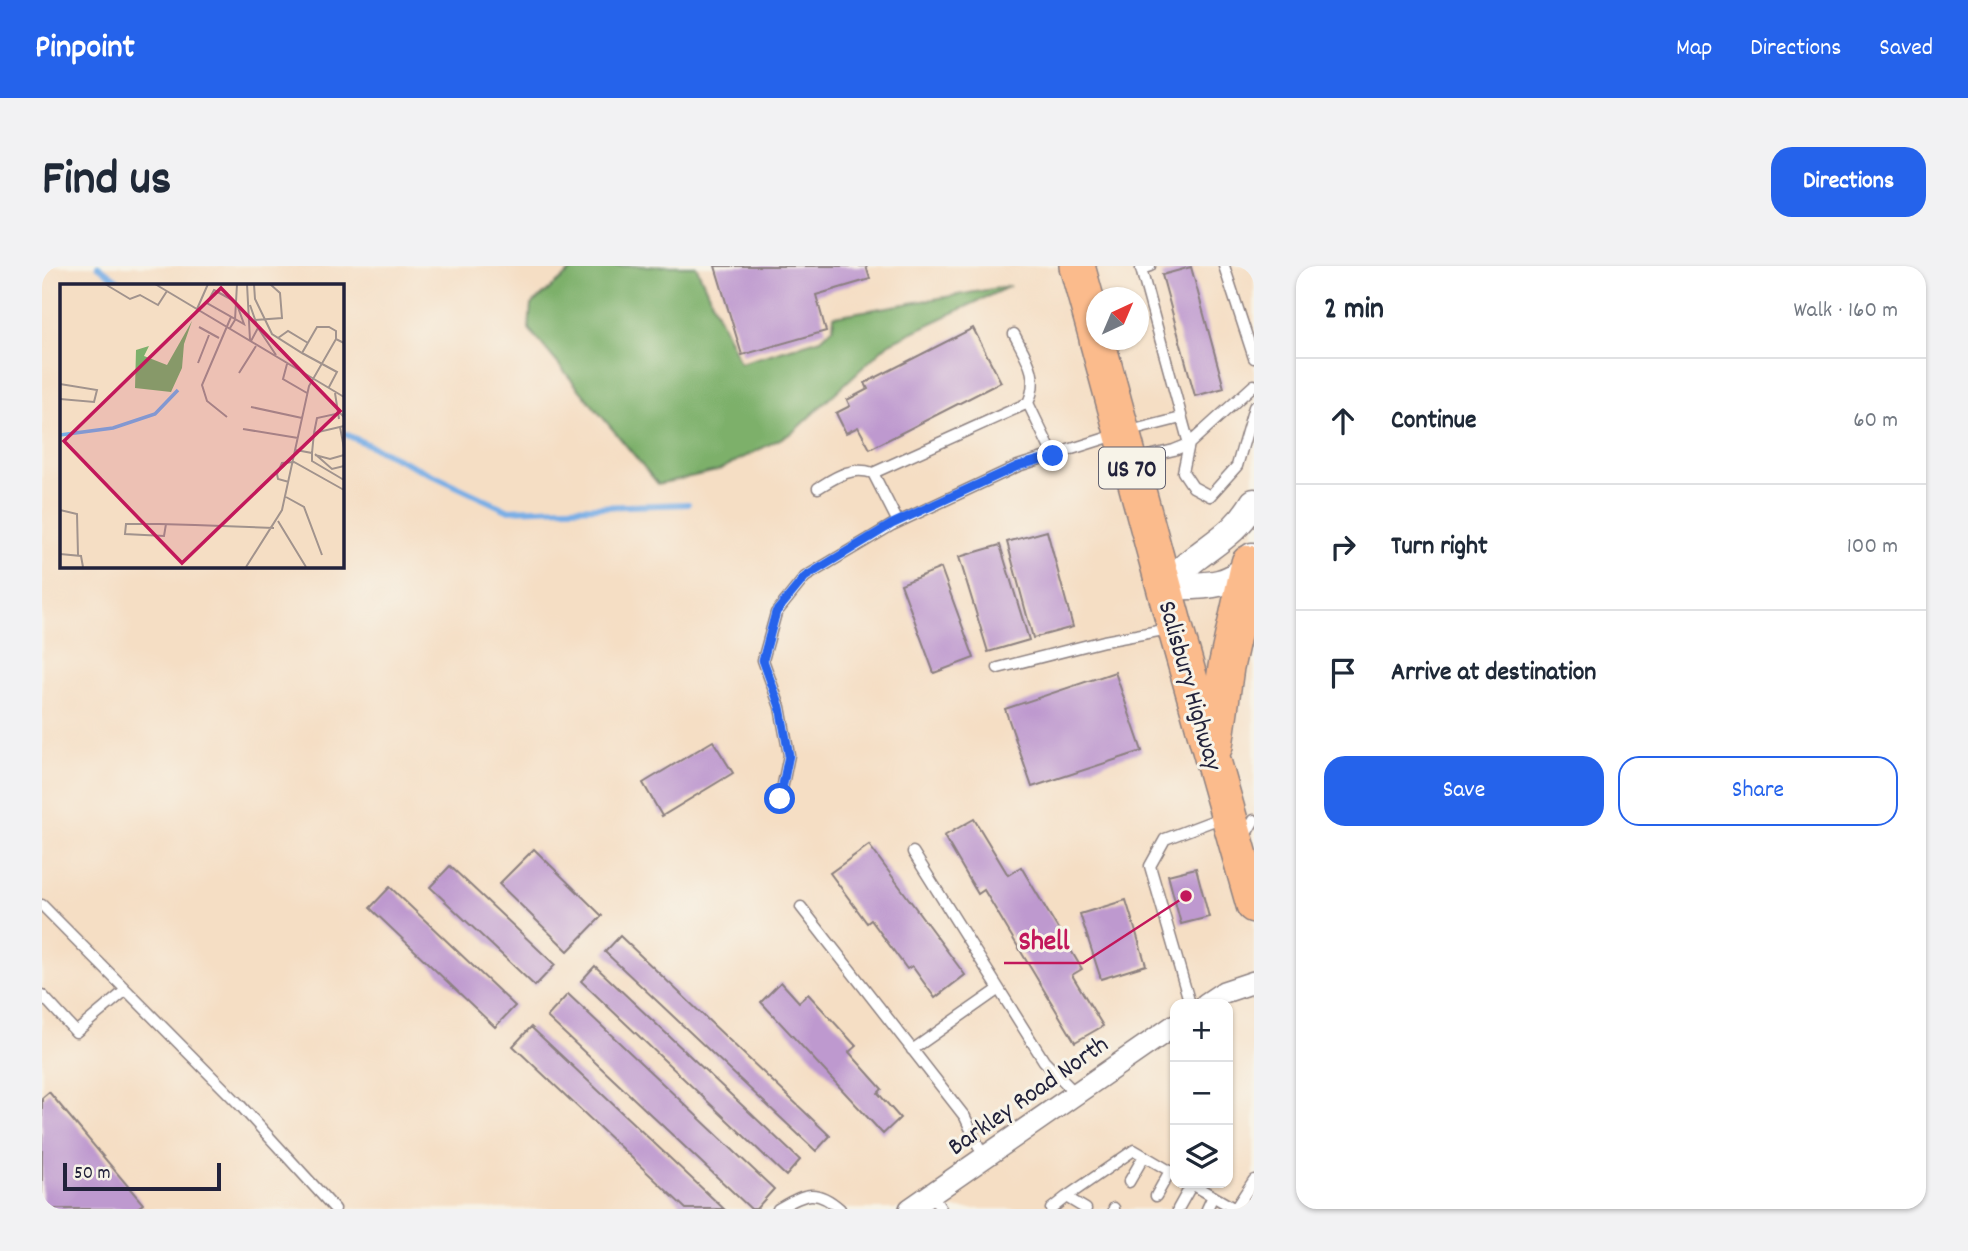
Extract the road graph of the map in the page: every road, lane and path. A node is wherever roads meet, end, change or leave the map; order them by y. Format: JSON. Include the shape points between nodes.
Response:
{"nodes":[{"id":1,"x":1077,"y":266,"type":"edge"},
{"id":2,"x":1150,"y":266,"type":"edge"},
{"id":3,"x":1224,"y":266,"type":"edge"},
{"id":4,"x":1086,"y":299,"type":"edge"},
{"id":5,"x":1014,"y":334,"type":"dead end"},
{"id":6,"x":1100,"y":350,"type":"edge"},
{"id":7,"x":1254,"y":358,"type":"edge"},
{"id":8,"x":1254,"y":385,"type":"edge"},
{"id":9,"x":1028,"y":403,"type":"junction"},
{"id":10,"x":1254,"y":407,"type":"edge"},
{"id":11,"x":1181,"y":418,"type":"junction"},
{"id":12,"x":1189,"y":444,"type":"junction"},
{"id":13,"x":1126,"y":447,"type":"junction"},
{"id":14,"x":1053,"y":456,"type":"junction"},
{"id":15,"x":873,"y":473,"type":"junction"},
{"id":16,"x":818,"y":488,"type":"dead end"},
{"id":17,"x":1254,"y":502,"type":"edge"},
{"id":18,"x":898,"y":522,"type":"junction"},
{"id":19,"x":1251,"y":557,"type":"edge"},
{"id":20,"x":1164,"y":586,"type":"junction"},
{"id":21,"x":1175,"y":627,"type":"junction"},
{"id":22,"x":998,"y":668,"type":"dead end"},
{"id":23,"x":1214,"y":760,"type":"junction"},
{"id":24,"x":780,"y":799,"type":"dead end"},
{"id":25,"x":1241,"y":827,"type":"edge"},
{"id":26,"x":912,"y":852,"type":"dead end"},
{"id":27,"x":42,"y":905,"type":"edge"},
{"id":28,"x":1254,"y":905,"type":"edge"},
{"id":29,"x":801,"y":907,"type":"dead end"},
{"id":30,"x":1254,"y":982,"type":"edge"},
{"id":31,"x":127,"y":989,"type":"junction"},
{"id":32,"x":999,"y":989,"type":"junction"},
{"id":33,"x":42,"y":995,"type":"edge"},
{"id":34,"x":1189,"y":999,"type":"edge"},
{"id":35,"x":1214,"y":999,"type":"edge"},
{"id":36,"x":1170,"y":1029,"type":"edge"},
{"id":37,"x":912,"y":1050,"type":"junction"},
{"id":38,"x":1076,"y":1094,"type":"junction"},
{"id":39,"x":1144,"y":1156,"type":"junction"},
{"id":40,"x":984,"y":1157,"type":"junction"},
{"id":41,"x":1170,"y":1171,"type":"edge"},
{"id":42,"x":1170,"y":1177,"type":"edge"},
{"id":43,"x":1254,"y":1180,"type":"edge"},
{"id":44,"x":1129,"y":1182,"type":"dead end"},
{"id":45,"x":1188,"y":1188,"type":"edge"},
{"id":46,"x":1199,"y":1188,"type":"edge"},
{"id":47,"x":1156,"y":1196,"type":"dead end"},
{"id":48,"x":1213,"y":1196,"type":"junction"},
{"id":49,"x":1066,"y":1197,"type":"junction"},
{"id":50,"x":936,"y":1202,"type":"edge"},
{"id":51,"x":335,"y":1209,"type":"edge"},
{"id":52,"x":778,"y":1209,"type":"edge"},
{"id":53,"x":840,"y":1209,"type":"edge"},
{"id":54,"x":910,"y":1209,"type":"edge"},
{"id":55,"x":1051,"y":1209,"type":"edge"},
{"id":56,"x":1086,"y":1209,"type":"edge"},
{"id":57,"x":1178,"y":1209,"type":"edge"},
{"id":58,"x":1206,"y":1209,"type":"edge"},
{"id":59,"x":1235,"y":1209,"type":"edge"}],
"edges":[{"from":1,"to":4,"type":"highway","number":"US 70"},
{"from":2,"to":11,"type":"lane","via":[[1141,269]]},
{"from":3,"to":7,"type":"lane"},
{"from":5,"to":9,"type":"lane","via":[[1032,369],[1034,390]]},
{"from":6,"to":13,"type":"highway","number":"US 70"},
{"from":8,"to":12,"type":"lane"},
{"from":9,"to":14,"type":"lane"},
{"from":9,"to":15,"type":"lane"},
{"from":10,"to":12,"type":"lane","via":[[1237,466],[1210,496],[1193,487],[1183,472]]},
{"from":11,"to":12,"type":"lane"},
{"from":11,"to":13,"type":"lane"},
{"from":12,"to":13,"type":"lane","via":[[1174,450]]},
{"from":13,"to":14,"type":"lane"},
{"from":13,"to":20,"type":"highway","number":"US 70"},
{"from":14,"to":18,"type":"lane","via":[[1018,466]]},
{"from":15,"to":16,"type":"lane","via":[[863,470],[839,475]]},
{"from":15,"to":18,"type":"lane"},
{"from":17,"to":20,"type":"street","via":[[1229,535]]},
{"from":18,"to":24,"type":"lane","via":[[805,577],[776,612],[763,660],[780,707],[789,755]]},
{"from":19,"to":20,"type":"street","via":[[1235,576],[1215,586]]},
{"from":19,"to":23,"type":"highway","via":[[1226,667]]},
{"from":20,"to":21,"type":"highway","name":"Salisbury Highway","number":"US 70"},
{"from":21,"to":22,"type":"lane"},
{"from":21,"to":23,"type":"highway","name":"Salisbury Highway","number":"US 70"},
{"from":23,"to":25,"type":"highway","name":"Salisbury Highway","number":"US 70"},
{"from":25,"to":28,"type":"highway","name":"Salisbury Highway","number":"US 70"},
{"from":25,"to":34,"type":"lane","via":[[1165,839],[1150,866]]},
{"from":26,"to":32,"type":"lane"},
{"from":27,"to":31,"type":"lane"},
{"from":29,"to":37,"type":"lane"},
{"from":30,"to":35,"type":"street"},
{"from":31,"to":33,"type":"lane","via":[[76,1032]]},
{"from":31,"to":51,"type":"lane"},
{"from":32,"to":37,"type":"lane"},
{"from":32,"to":38,"type":"lane","via":[[1044,1061]]},
{"from":36,"to":38,"type":"street","name":"Barkley Road North"},
{"from":37,"to":40,"type":"lane","via":[[965,1117]]},
{"from":38,"to":40,"type":"street","name":"Barkley Road North"},
{"from":39,"to":41,"type":"lane"},
{"from":39,"to":44,"type":"lane"},
{"from":39,"to":49,"type":"lane","via":[[1134,1150]]},
{"from":40,"to":50,"type":"street","name":"Barkley Road North"},
{"from":42,"to":47,"type":"lane"},
{"from":43,"to":59,"type":"lane"},
{"from":45,"to":57,"type":"lane"},
{"from":46,"to":48,"type":"lane"},
{"from":48,"to":58,"type":"lane"},
{"from":48,"to":59,"type":"lane"},
{"from":49,"to":55,"type":"lane"},
{"from":49,"to":56,"type":"lane"},
{"from":50,"to":54,"type":"street","name":"Barkley Road North"},
{"from":52,"to":53,"type":"lane","via":[[802,1196],[825,1196]]}]}
